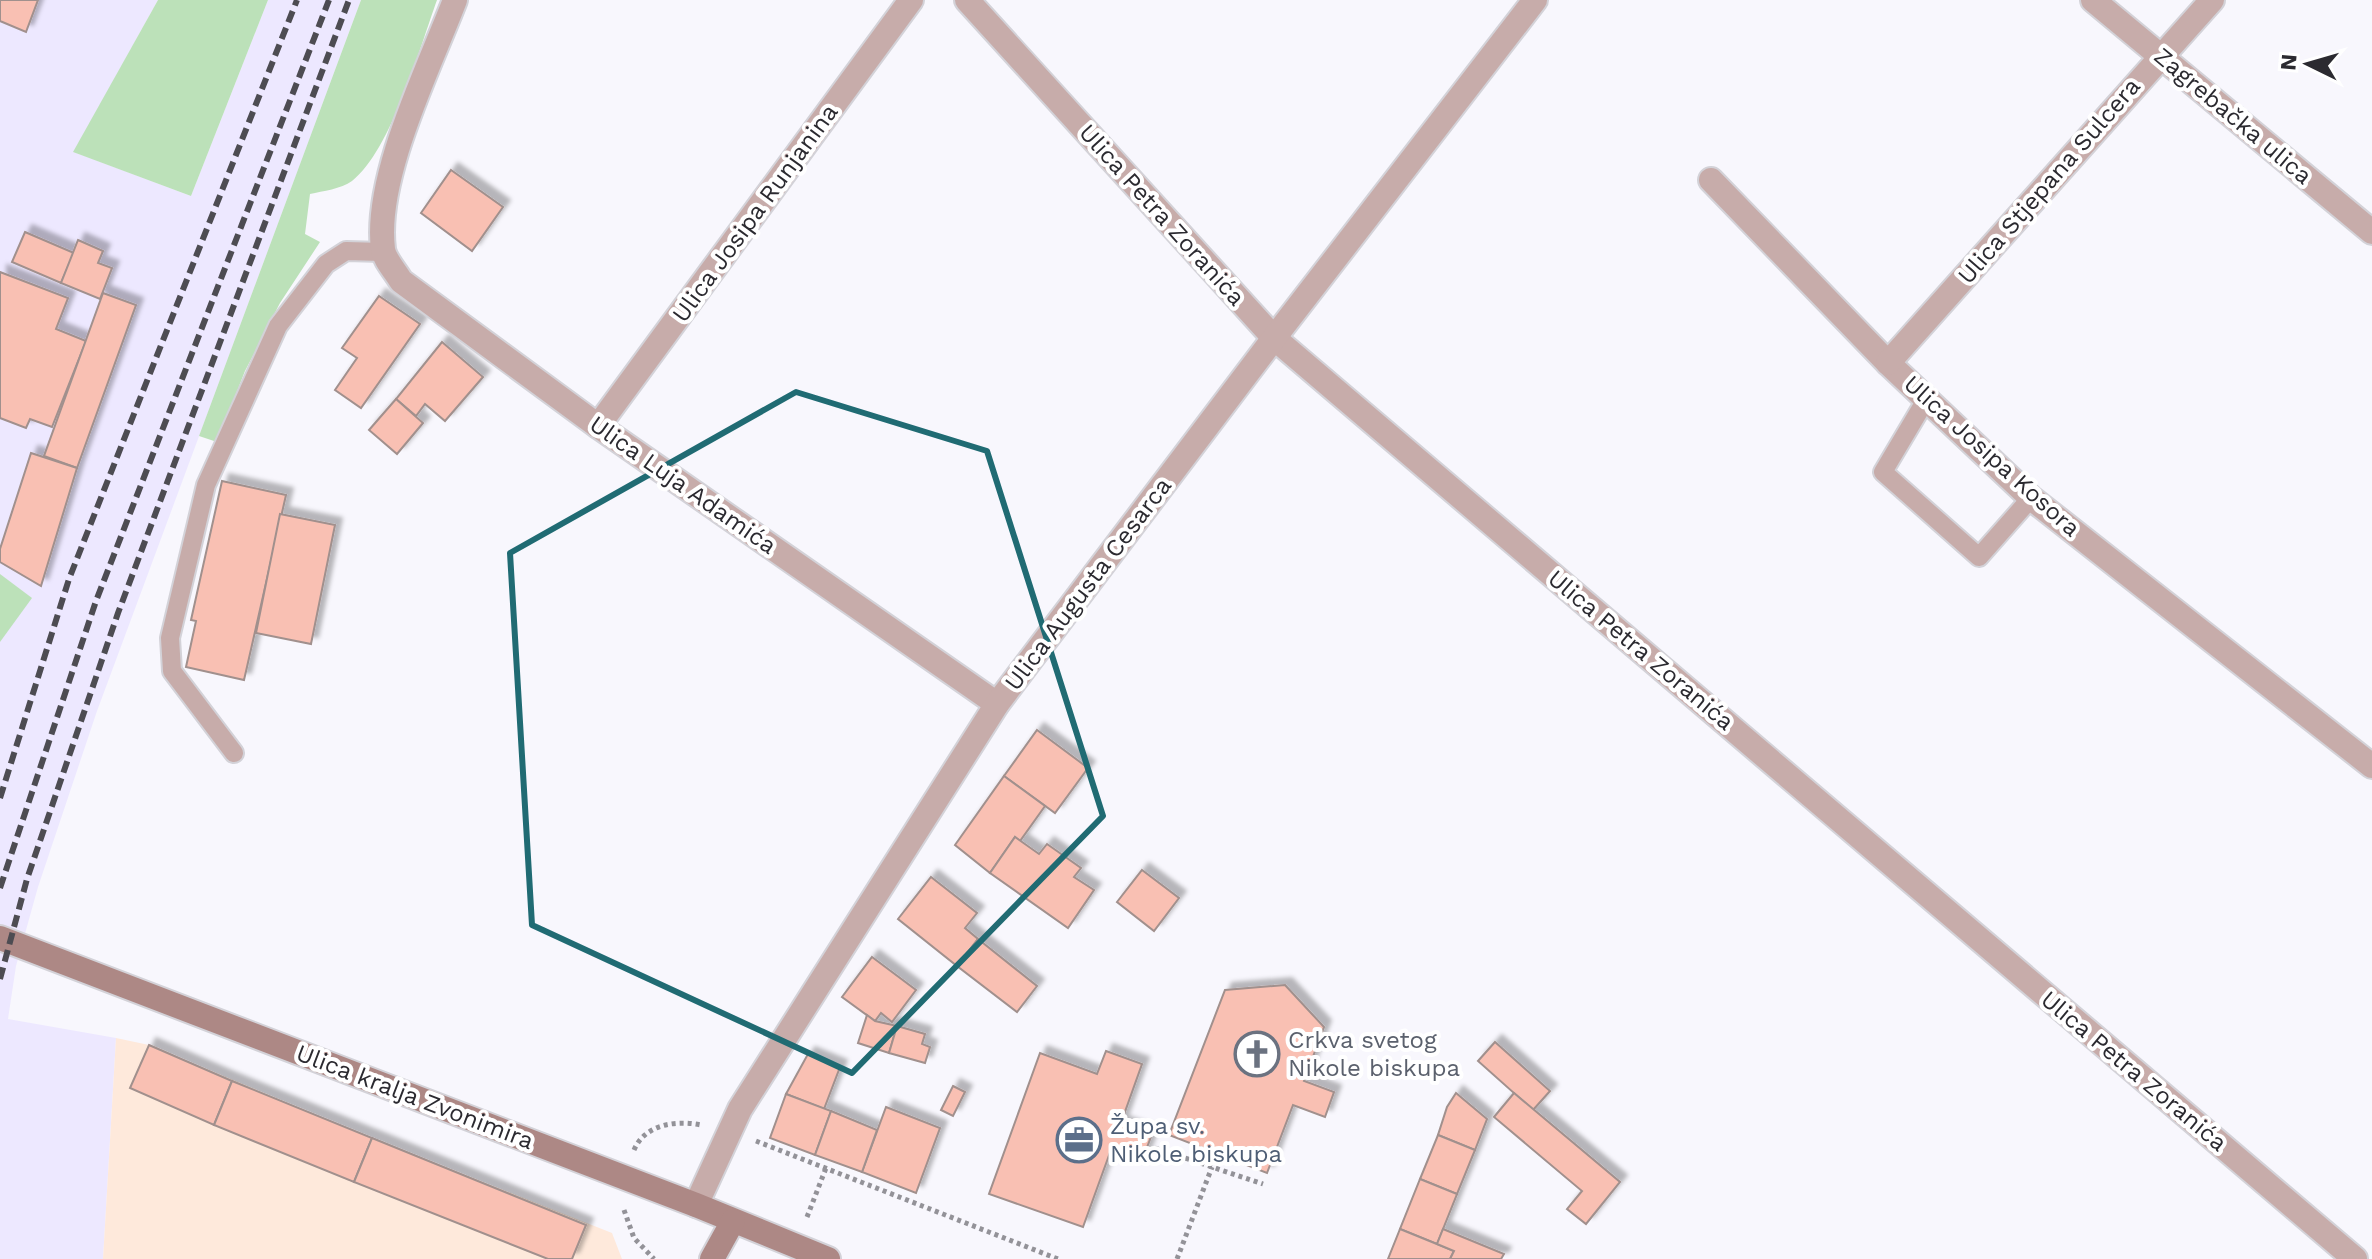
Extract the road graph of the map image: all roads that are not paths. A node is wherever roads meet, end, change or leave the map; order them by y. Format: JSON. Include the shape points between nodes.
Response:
{"nodes":[{"id":1,"x":455,"y":0,"type":"edge"},
{"id":2,"x":911,"y":0,"type":"edge"},
{"id":3,"x":967,"y":0,"type":"edge"},
{"id":4,"x":1535,"y":0,"type":"edge"},
{"id":5,"x":2093,"y":0,"type":"edge"},
{"id":6,"x":2212,"y":0,"type":"edge"},
{"id":7,"x":2161,"y":55,"type":"junction"},
{"id":8,"x":1711,"y":180,"type":"dead end"},
{"id":9,"x":2372,"y":232,"type":"edge"},
{"id":10,"x":383,"y":252,"type":"junction"},
{"id":11,"x":1274,"y":338,"type":"junction"},
{"id":12,"x":1888,"y":363,"type":"junction"},
{"id":13,"x":1927,"y":398,"type":"junction"},
{"id":14,"x":598,"y":426,"type":"junction"},
{"id":15,"x":2031,"y":498,"type":"junction"},
{"id":16,"x":997,"y":704,"type":"junction"},
{"id":17,"x":234,"y":753,"type":"dead end"},
{"id":18,"x":2372,"y":766,"type":"edge"},
{"id":19,"x":0,"y":938,"type":"edge"},
{"id":20,"x":696,"y":1205,"type":"junction"},
{"id":21,"x":733,"y":1221,"type":"junction"},
{"id":22,"x":712,"y":1259,"type":"edge"},
{"id":23,"x":828,"y":1259,"type":"edge"},
{"id":24,"x":2355,"y":1259,"type":"edge"}],
"edges":[{"from":1,"to":10,"type":"street","via":[[397,151],[385,196]]},
{"from":2,"to":14,"type":"street","name":"Ulica Josipa Runjanina"},
{"from":3,"to":11,"type":"street","name":"Ulica Petra Zoranića"},
{"from":4,"to":11,"type":"street","name":"Ulica Augusta Cesarca"},
{"from":5,"to":7,"type":"street","name":"Zagrebačka ulica"},
{"from":6,"to":7,"type":"street","name":"Ulica Stjepana Sulcera"},
{"from":7,"to":9,"type":"street","name":"Zagrebačka ulica"},
{"from":7,"to":12,"type":"street","name":"Ulica Stjepana Sulcera"},
{"from":8,"to":12,"type":"street","name":"Ulica Josipa Kosora"},
{"from":10,"to":14,"type":"street","name":"Ulica Luja Adamića","via":[[401,281]]},
{"from":10,"to":17,"type":"lane","via":[[346,251],[326,264],[278,326],[206,485],[170,638],[172,671]]},
{"from":11,"to":16,"type":"street","name":"Ulica Augusta Cesarca"},
{"from":11,"to":24,"type":"street","name":"Ulica Petra Zoranića"},
{"from":12,"to":13,"type":"street","name":"Ulica Josipa Kosora"},
{"from":13,"to":15,"type":"street","name":"Ulica Josipa Kosora"},
{"from":13,"to":15,"type":"lane","via":[[1883,472],[1979,557]]},
{"from":14,"to":16,"type":"street","name":"Ulica Luja Adamića"},
{"from":15,"to":18,"type":"street","name":"Ulica Josipa Kosora"},
{"from":16,"to":20,"type":"street","name":"Ulica Augusta Cesarca","via":[[740,1109]]},
{"from":19,"to":20,"type":"main road","name":"Ulica kralja Zvonimira"},
{"from":20,"to":21,"type":"main road","name":"Ulica kralja Zvonimira"},
{"from":21,"to":22,"type":"main road"},
{"from":21,"to":23,"type":"main road","name":"Ulica kralja Zvonimira"}]}
